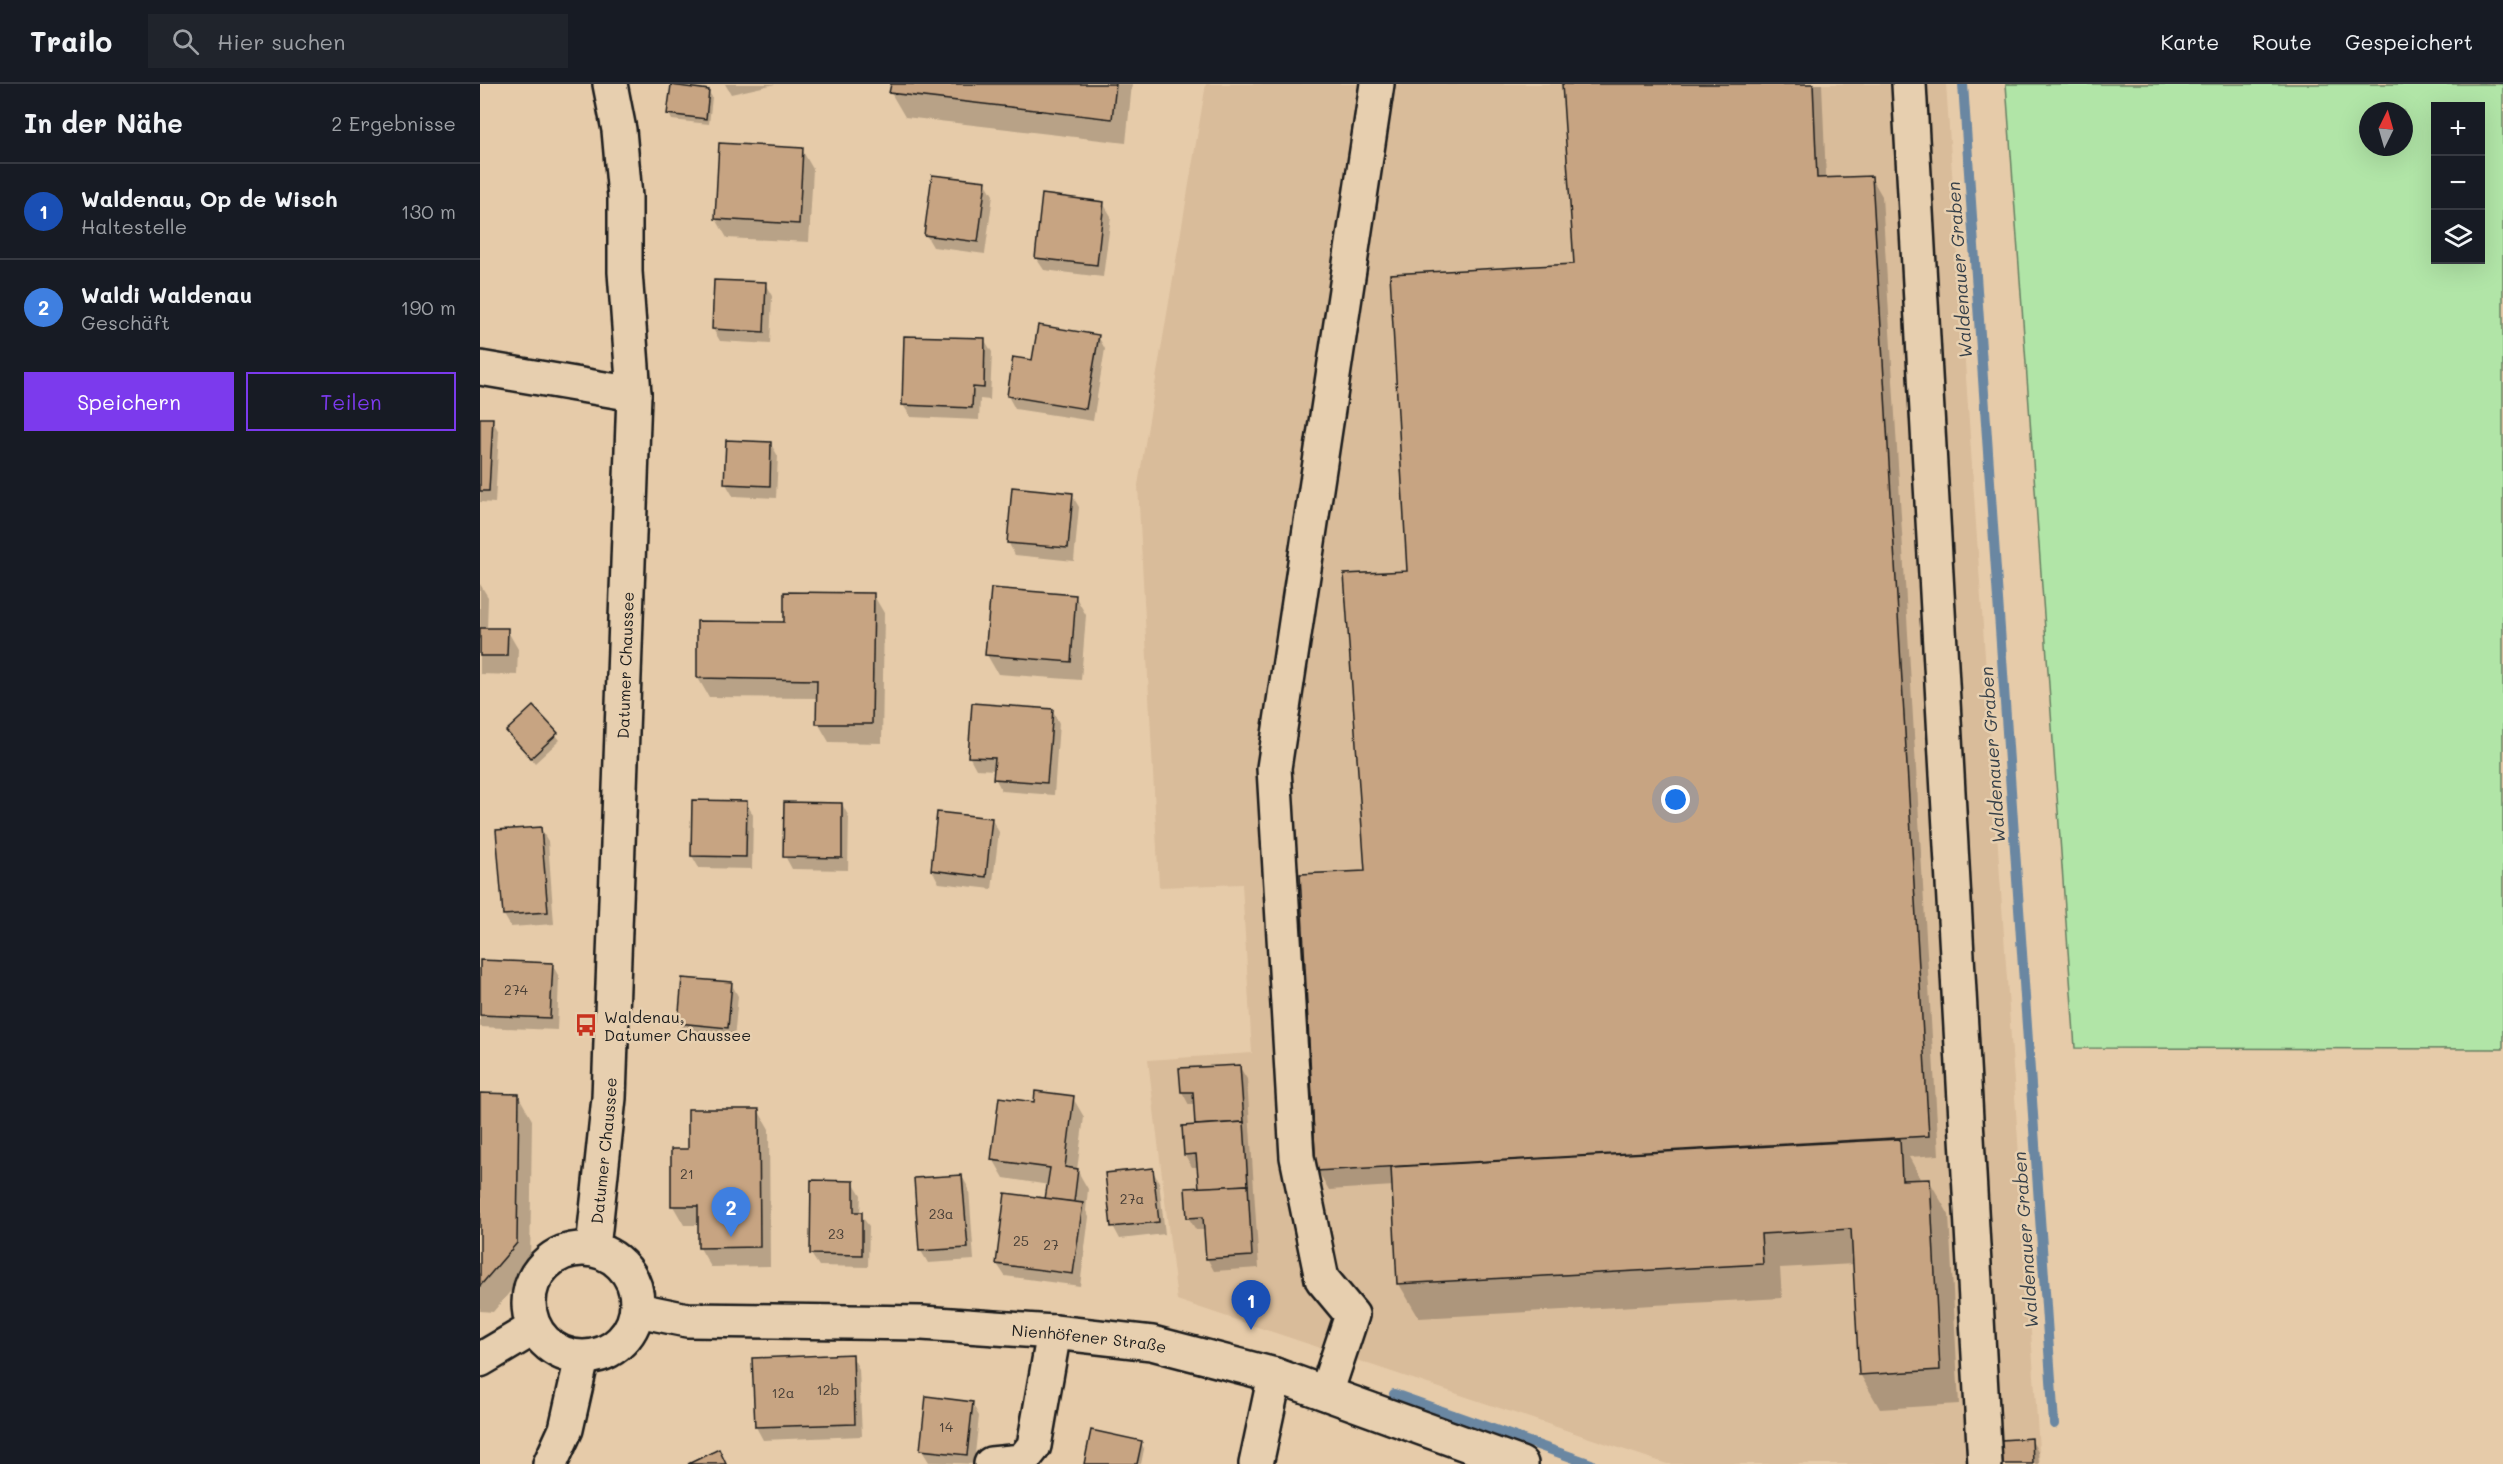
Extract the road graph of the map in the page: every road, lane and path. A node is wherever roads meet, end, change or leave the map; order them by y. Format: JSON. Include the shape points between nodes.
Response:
{"nodes":[{"id":1,"x":610,"y":84,"type":"edge"},
{"id":2,"x":1377,"y":84,"type":"edge"},
{"id":3,"x":1909,"y":84,"type":"edge"},
{"id":4,"x":480,"y":368,"type":"edge"},
{"id":5,"x":634,"y":394,"type":"junction"},
{"id":6,"x":593,"y":1248,"type":"junction"},
{"id":7,"x":638,"y":1311,"type":"junction"},
{"id":8,"x":534,"y":1328,"type":"junction"},
{"id":9,"x":1054,"y":1332,"type":"junction"},
{"id":10,"x":582,"y":1358,"type":"junction"},
{"id":11,"x":480,"y":1360,"type":"edge"},
{"id":12,"x":1275,"y":1375,"type":"junction"},
{"id":13,"x":1326,"y":1393,"type":"junction"},
{"id":14,"x":550,"y":1464,"type":"edge"},
{"id":15,"x":991,"y":1464,"type":"edge"},
{"id":16,"x":1256,"y":1464,"type":"edge"},
{"id":17,"x":1521,"y":1464,"type":"edge"},
{"id":18,"x":1985,"y":1464,"type":"edge"}],
"edges":[{"from":1,"to":5,"type":"street","name":"Datumer Chaussee","via":[[625,197],[625,272]]},
{"from":2,"to":13,"type":"street","via":[[1274,768],[1298,1157],[1322,1279],[1352,1315]]},
{"from":3,"to":18,"type":"street"},
{"from":4,"to":5,"type":"street"},
{"from":5,"to":6,"type":"street","name":"Datumer Chaussee","via":[[610,1089]]},
{"from":6,"to":7,"type":"street","via":[[618,1260],[635,1283]]},
{"from":6,"to":8,"type":"street","via":[[562,1251],[538,1270],[528,1298]]},
{"from":7,"to":9,"type":"street","name":"Nienhöfener Straße","via":[[687,1320],[922,1323]]},
{"from":7,"to":10,"type":"street","via":[[631,1330],[619,1345],[602,1355]]},
{"from":8,"to":10,"type":"street","via":[[554,1349]]},
{"from":8,"to":11,"type":"street"},
{"from":9,"to":12,"type":"street","name":"Nienhöfener Straße","via":[[1152,1344]]},
{"from":9,"to":15,"type":"street","via":[[1034,1446],[1022,1461]]},
{"from":10,"to":14,"type":"street","via":[[566,1430]]},
{"from":12,"to":13,"type":"street","name":"Nienhöfener Straße"},
{"from":12,"to":16,"type":"street"},
{"from":13,"to":17,"type":"street","name":"Nienhöfener Straße"}]}
